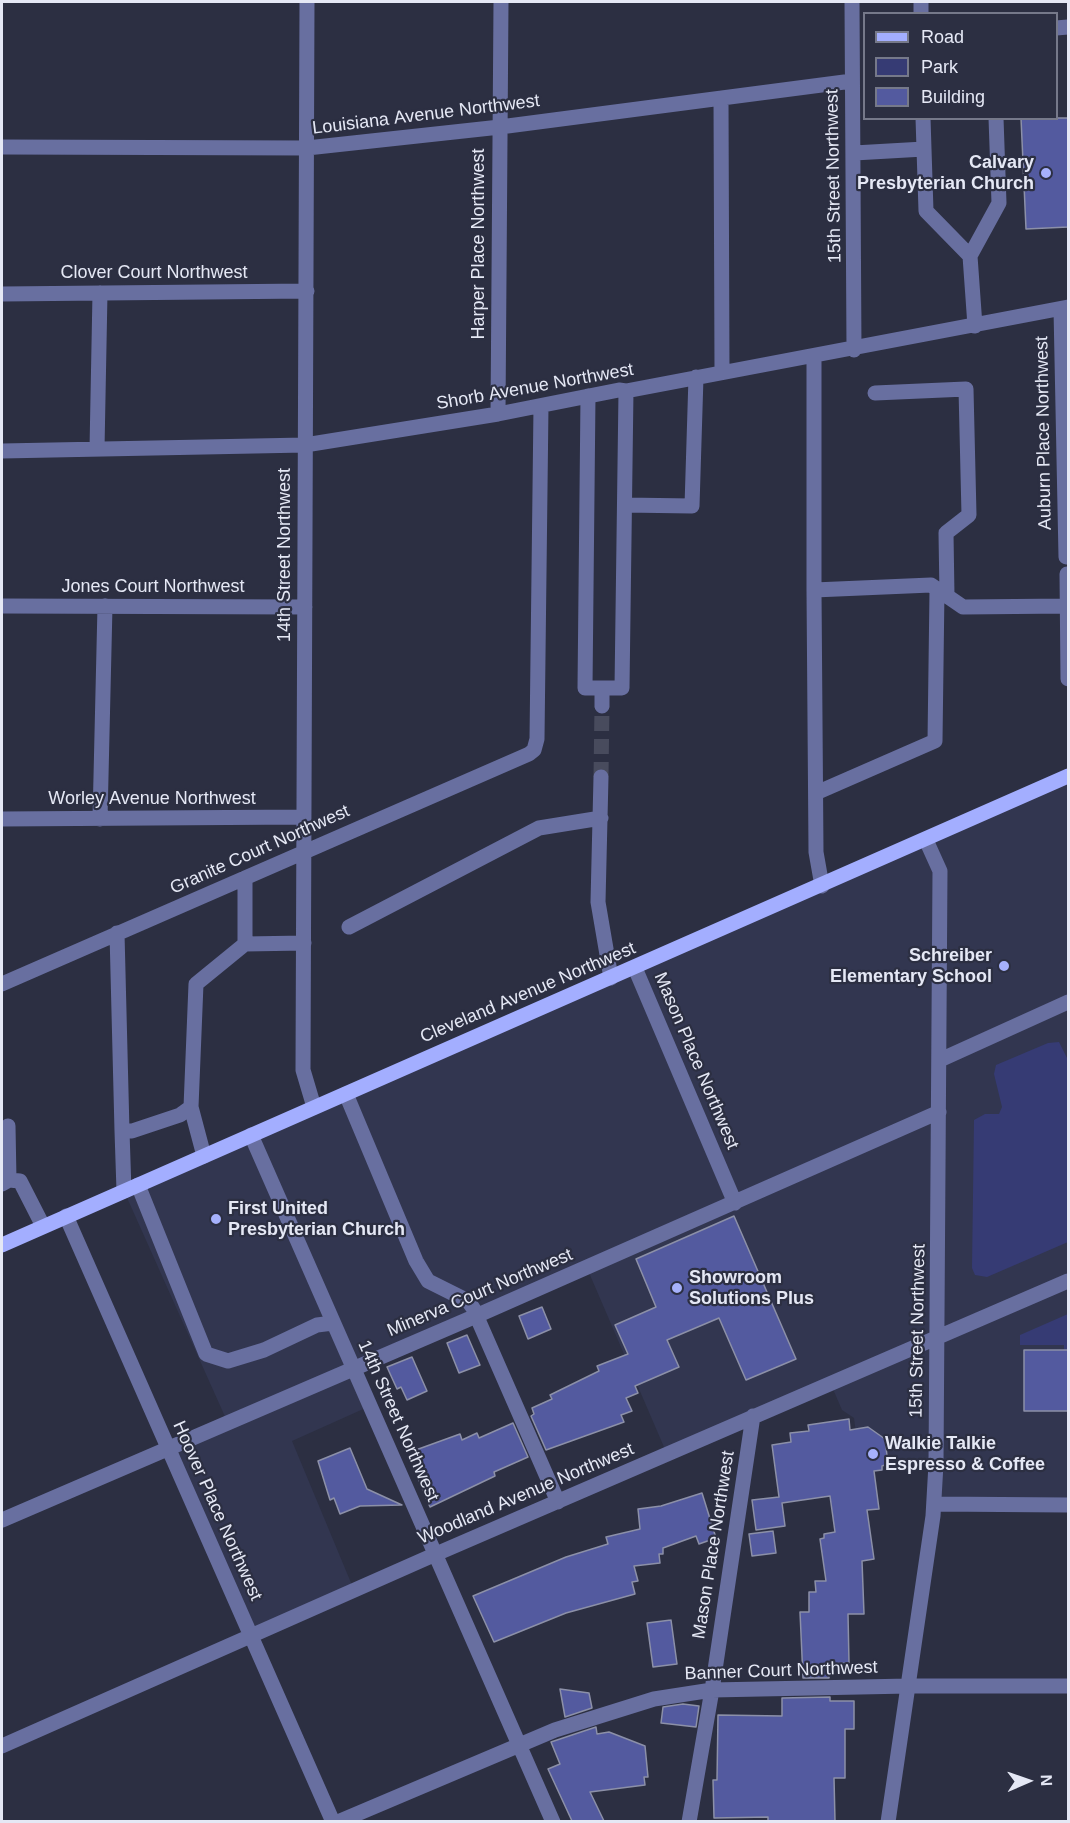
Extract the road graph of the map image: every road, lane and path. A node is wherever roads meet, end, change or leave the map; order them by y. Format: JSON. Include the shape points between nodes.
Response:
{"nodes":[{"id":1,"x":307,"y":2,"type":"edge"},
{"id":2,"x":501,"y":2,"type":"edge"},
{"id":3,"x":852,"y":2,"type":"edge"},
{"id":4,"x":852,"y":81,"type":"junction"},
{"id":5,"x":722,"y":98,"type":"junction"},
{"id":6,"x":923,"y":120,"type":"edge"},
{"id":7,"x":996,"y":120,"type":"edge"},
{"id":8,"x":500,"y":127,"type":"junction"},
{"id":9,"x":2,"y":147,"type":"edge"},
{"id":10,"x":307,"y":148,"type":"junction"},
{"id":11,"x":924,"y":149,"type":"junction"},
{"id":12,"x":854,"y":153,"type":"junction"},
{"id":13,"x":970,"y":256,"type":"junction"},
{"id":14,"x":306,"y":291,"type":"junction"},
{"id":15,"x":100,"y":293,"type":"junction"},
{"id":16,"x":2,"y":294,"type":"edge"},
{"id":17,"x":1065,"y":308,"type":"edge"},
{"id":18,"x":975,"y":326,"type":"junction"},
{"id":19,"x":854,"y":350,"type":"junction"},
{"id":20,"x":814,"y":357,"type":"junction"},
{"id":21,"x":722,"y":372,"type":"junction"},
{"id":22,"x":696,"y":377,"type":"junction"},
{"id":23,"x":626,"y":391,"type":"junction"},
{"id":24,"x":875,"y":393,"type":"dead end"},
{"id":25,"x":588,"y":396,"type":"junction"},
{"id":26,"x":542,"y":405,"type":"junction"},
{"id":27,"x":498,"y":414,"type":"junction"},
{"id":28,"x":1066,"y":423,"type":"edge"},
{"id":29,"x":305,"y":445,"type":"junction"},
{"id":30,"x":97,"y":449,"type":"junction"},
{"id":31,"x":2,"y":451,"type":"edge"},
{"id":32,"x":625,"y":505,"type":"junction"},
{"id":33,"x":1067,"y":557,"type":"edge"},
{"id":34,"x":1066,"y":574,"type":"dead end"},
{"id":35,"x":814,"y":590,"type":"junction"},
{"id":36,"x":942,"y":593,"type":"junction"},
{"id":37,"x":2,"y":606,"type":"edge"},
{"id":38,"x":105,"y":606,"type":"junction"},
{"id":39,"x":305,"y":607,"type":"junction"},
{"id":40,"x":1068,"y":615,"type":"edge"},
{"id":41,"x":1068,"y":680,"type":"edge"},
{"id":42,"x":602,"y":688,"type":"junction"},
{"id":43,"x":602,"y":706,"type":"tunnel mouth"},
{"id":44,"x":1068,"y":776,"type":"edge"},
{"id":45,"x":601,"y":777,"type":"tunnel mouth"},
{"id":46,"x":816,"y":793,"type":"junction"},
{"id":47,"x":303,"y":818,"type":"junction"},
{"id":48,"x":601,"y":818,"type":"junction"},
{"id":49,"x":2,"y":819,"type":"edge"},
{"id":50,"x":100,"y":819,"type":"junction"},
{"id":51,"x":926,"y":840,"type":"junction"},
{"id":52,"x":303,"y":852,"type":"junction"},
{"id":53,"x":245,"y":878,"type":"junction"},
{"id":54,"x":822,"y":886,"type":"junction"},
{"id":55,"x":349,"y":927,"type":"dead end"},
{"id":56,"x":117,"y":933,"type":"junction"},
{"id":57,"x":303,"y":943,"type":"junction"},
{"id":58,"x":245,"y":944,"type":"junction"},
{"id":59,"x":635,"y":968,"type":"junction"},
{"id":60,"x":611,"y":978,"type":"junction"},
{"id":61,"x":2,"y":984,"type":"edge"},
{"id":62,"x":1068,"y":1002,"type":"edge"},
{"id":63,"x":940,"y":1060,"type":"junction"},
{"id":64,"x":346,"y":1094,"type":"junction"},
{"id":65,"x":191,"y":1107,"type":"junction"},
{"id":66,"x":314,"y":1107,"type":"junction"},
{"id":67,"x":939,"y":1112,"type":"junction"},
{"id":68,"x":8,"y":1126,"type":"dead end"},
{"id":69,"x":122,"y":1131,"type":"junction"},
{"id":70,"x":251,"y":1135,"type":"junction"},
{"id":71,"x":204,"y":1156,"type":"junction"},
{"id":72,"x":5,"y":1182,"type":"edge"},
{"id":73,"x":131,"y":1188,"type":"junction"},
{"id":74,"x":735,"y":1203,"type":"junction"},
{"id":75,"x":66,"y":1216,"type":"junction"},
{"id":76,"x":44,"y":1226,"type":"junction"},
{"id":77,"x":2,"y":1245,"type":"edge"},
{"id":78,"x":1068,"y":1281,"type":"edge"},
{"id":79,"x":477,"y":1316,"type":"junction"},
{"id":80,"x":333,"y":1323,"type":"junction"},
{"id":81,"x":938,"y":1336,"type":"junction"},
{"id":82,"x":353,"y":1368,"type":"junction"},
{"id":83,"x":753,"y":1416,"type":"junction"},
{"id":84,"x":168,"y":1447,"type":"junction"},
{"id":85,"x":558,"y":1502,"type":"junction"},
{"id":86,"x":934,"y":1504,"type":"junction"},
{"id":87,"x":1068,"y":1506,"type":"edge"},
{"id":88,"x":2,"y":1520,"type":"edge"},
{"id":89,"x":436,"y":1554,"type":"junction"},
{"id":90,"x":251,"y":1637,"type":"junction"},
{"id":91,"x":909,"y":1686,"type":"junction"},
{"id":92,"x":1068,"y":1686,"type":"edge"},
{"id":93,"x":711,"y":1690,"type":"junction"},
{"id":94,"x":518,"y":1744,"type":"junction"},
{"id":95,"x":2,"y":1746,"type":"edge"},
{"id":96,"x":333,"y":1821,"type":"edge"},
{"id":97,"x":338,"y":1821,"type":"edge"},
{"id":98,"x":553,"y":1821,"type":"edge"},
{"id":99,"x":689,"y":1821,"type":"edge"},
{"id":100,"x":888,"y":1821,"type":"edge"}],
"edges":[{"from":1,"to":10,"type":"street","name":"14th Street Northwest"},
{"from":2,"to":8,"type":"street","name":"Harper Place Northwest"},
{"from":3,"to":4,"type":"street","name":"15th Street Northwest"},
{"from":4,"to":5,"type":"street","name":"Louisiana Avenue Northwest"},
{"from":4,"to":12,"type":"street","name":"15th Street Northwest"},
{"from":5,"to":8,"type":"street","name":"Louisiana Avenue Northwest"},
{"from":5,"to":21,"type":"street"},
{"from":6,"to":11,"type":"street"},
{"from":7,"to":13,"type":"street","via":[[999,202]]},
{"from":8,"to":10,"type":"street","name":"Louisiana Avenue Northwest"},
{"from":8,"to":27,"type":"street","name":"Harper Place Northwest"},
{"from":9,"to":10,"type":"street","name":"Louisiana Avenue Northwest"},
{"from":10,"to":14,"type":"street","name":"14th Street Northwest"},
{"from":11,"to":12,"type":"street"},
{"from":11,"to":13,"type":"street","via":[[926,211]]},
{"from":12,"to":19,"type":"street","name":"15th Street Northwest"},
{"from":13,"to":18,"type":"street"},
{"from":14,"to":15,"type":"street","name":"Clover Court Northwest"},
{"from":14,"to":29,"type":"street","name":"14th Street Northwest"},
{"from":15,"to":16,"type":"street","name":"Clover Court Northwest"},
{"from":15,"to":30,"type":"street"},
{"from":17,"to":18,"type":"street","name":"Shorb Avenue Northwest"},
{"from":17,"to":28,"type":"street","name":"Auburn Place Northwest"},
{"from":18,"to":19,"type":"street","name":"Shorb Avenue Northwest"},
{"from":19,"to":20,"type":"street","name":"Shorb Avenue Northwest"},
{"from":20,"to":21,"type":"street","name":"Shorb Avenue Northwest"},
{"from":20,"to":35,"type":"street"},
{"from":21,"to":22,"type":"street","name":"Shorb Avenue Northwest"},
{"from":22,"to":23,"type":"street","name":"Shorb Avenue Northwest"},
{"from":22,"to":32,"type":"street","via":[[692,506]]},
{"from":23,"to":25,"type":"street","name":"Shorb Avenue Northwest"},
{"from":23,"to":32,"type":"street"},
{"from":24,"to":36,"type":"street","via":[[966,389],[969,515],[946,533]]},
{"from":25,"to":26,"type":"street","name":"Shorb Avenue Northwest"},
{"from":25,"to":42,"type":"street","via":[[585,688]]},
{"from":26,"to":27,"type":"street","name":"Shorb Avenue Northwest"},
{"from":26,"to":52,"type":"street","name":"Granite Court Northwest","via":[[534,750]]},
{"from":27,"to":29,"type":"street","name":"Shorb Avenue Northwest"},
{"from":28,"to":33,"type":"street","name":"Auburn Place Northwest"},
{"from":29,"to":30,"type":"street","name":"Shorb Avenue Northwest"},
{"from":29,"to":39,"type":"street","name":"14th Street Northwest"},
{"from":30,"to":31,"type":"street","name":"Shorb Avenue Northwest"},
{"from":32,"to":42,"type":"street","via":[[622,688]]},
{"from":34,"to":40,"type":"street"},
{"from":35,"to":36,"type":"street","via":[[931,585]]},
{"from":35,"to":46,"type":"street"},
{"from":36,"to":40,"type":"street","via":[[963,607]]},
{"from":36,"to":46,"type":"street","via":[[935,741]]},
{"from":37,"to":38,"type":"street","name":"Jones Court Northwest"},
{"from":38,"to":39,"type":"street","name":"Jones Court Northwest"},
{"from":38,"to":50,"type":"street"},
{"from":39,"to":47,"type":"street","name":"14th Street Northwest"},
{"from":40,"to":41,"type":"street"},
{"from":42,"to":43,"type":"street"},
{"from":44,"to":51,"type":"main road","name":"Cleveland Avenue Northwest"},
{"from":45,"to":48,"type":"street"},
{"from":46,"to":54,"type":"street","via":[[816,852]]},
{"from":47,"to":50,"type":"street","name":"Worley Avenue Northwest"},
{"from":47,"to":52,"type":"street","name":"14th Street Northwest"},
{"from":48,"to":55,"type":"street","via":[[539,828]]},
{"from":48,"to":60,"type":"street","via":[[598,902]]},
{"from":49,"to":50,"type":"street","name":"Worley Avenue Northwest"},
{"from":51,"to":54,"type":"main road","name":"Cleveland Avenue Northwest"},
{"from":51,"to":63,"type":"street","name":"15th Street Northwest","via":[[940,872]]},
{"from":52,"to":53,"type":"street","name":"Granite Court Northwest"},
{"from":52,"to":57,"type":"street","name":"14th Street Northwest"},
{"from":53,"to":56,"type":"street","name":"Granite Court Northwest"},
{"from":53,"to":58,"type":"street"},
{"from":54,"to":59,"type":"main road","name":"Cleveland Avenue Northwest"},
{"from":56,"to":61,"type":"street","name":"Granite Court Northwest"},
{"from":56,"to":69,"type":"street"},
{"from":57,"to":58,"type":"street"},
{"from":57,"to":66,"type":"street","name":"14th Street Northwest","via":[[303,1070]]},
{"from":58,"to":65,"type":"street","via":[[196,984]]},
{"from":59,"to":60,"type":"main road","name":"Cleveland Avenue Northwest"},
{"from":59,"to":74,"type":"street","name":"Mason Place Northwest"},
{"from":60,"to":64,"type":"main road","name":"Cleveland Avenue Northwest"},
{"from":62,"to":63,"type":"street"},
{"from":63,"to":67,"type":"street","name":"15th Street Northwest"},
{"from":64,"to":66,"type":"main road","name":"Cleveland Avenue Northwest"},
{"from":64,"to":79,"type":"street","via":[[416,1261],[428,1281],[468,1301]]},
{"from":65,"to":69,"type":"street","via":[[180,1115]]},
{"from":65,"to":71,"type":"street"},
{"from":66,"to":70,"type":"main road","name":"Cleveland Avenue Northwest"},
{"from":67,"to":74,"type":"street","name":"Minerva Court Northwest"},
{"from":67,"to":81,"type":"street","name":"15th Street Northwest"},
{"from":68,"to":72,"type":"street"},
{"from":69,"to":73,"type":"street"},
{"from":70,"to":71,"type":"main road","name":"Cleveland Avenue Northwest"},
{"from":70,"to":80,"type":"street","name":"14th Street Northwest"},
{"from":71,"to":73,"type":"main road","name":"Cleveland Avenue Northwest"},
{"from":72,"to":76,"type":"street","via":[[20,1181]]},
{"from":73,"to":75,"type":"main road","name":"Cleveland Avenue Northwest"},
{"from":73,"to":80,"type":"street","via":[[206,1354],[228,1361],[264,1350],[317,1325]]},
{"from":74,"to":79,"type":"street","name":"Minerva Court Northwest"},
{"from":75,"to":76,"type":"main road","name":"Cleveland Avenue Northwest"},
{"from":75,"to":84,"type":"street","name":"Hoover Place Northwest"},
{"from":76,"to":77,"type":"main road","name":"Cleveland Avenue Northwest"},
{"from":78,"to":81,"type":"street","name":"Woodland Avenue Northwest"},
{"from":79,"to":82,"type":"street","name":"Minerva Court Northwest"},
{"from":79,"to":85,"type":"street"},
{"from":80,"to":82,"type":"street","name":"14th Street Northwest"},
{"from":81,"to":83,"type":"street","name":"Woodland Avenue Northwest"},
{"from":81,"to":86,"type":"street","name":"15th Street Northwest"},
{"from":82,"to":84,"type":"street","name":"Minerva Court Northwest"},
{"from":82,"to":89,"type":"street","name":"14th Street Northwest"},
{"from":83,"to":85,"type":"street","name":"Woodland Avenue Northwest"},
{"from":83,"to":93,"type":"street","name":"Mason Place Northwest"},
{"from":84,"to":88,"type":"street","name":"Minerva Court Northwest"},
{"from":84,"to":90,"type":"street","name":"Hoover Place Northwest"},
{"from":85,"to":89,"type":"street","name":"Woodland Avenue Northwest"},
{"from":86,"to":87,"type":"street"},
{"from":86,"to":91,"type":"street","name":"15th Street Northwest"},
{"from":89,"to":90,"type":"street","name":"Woodland Avenue Northwest"},
{"from":89,"to":94,"type":"street","name":"14th Street Northwest"},
{"from":90,"to":95,"type":"street","name":"Woodland Avenue Northwest"},
{"from":90,"to":96,"type":"street","name":"Hoover Place Northwest"},
{"from":91,"to":92,"type":"street","name":"Banner Court Northwest"},
{"from":91,"to":93,"type":"street","name":"Banner Court Northwest"},
{"from":91,"to":100,"type":"street","name":"15th Street Northwest"},
{"from":93,"to":94,"type":"street","name":"Banner Court Northwest","via":[[602,1713]]},
{"from":93,"to":99,"type":"street","name":"Mason Place Northwest"},
{"from":94,"to":97,"type":"street","name":"Banner Court Northwest"},
{"from":94,"to":98,"type":"street","name":"14th Street Northwest"}]}
